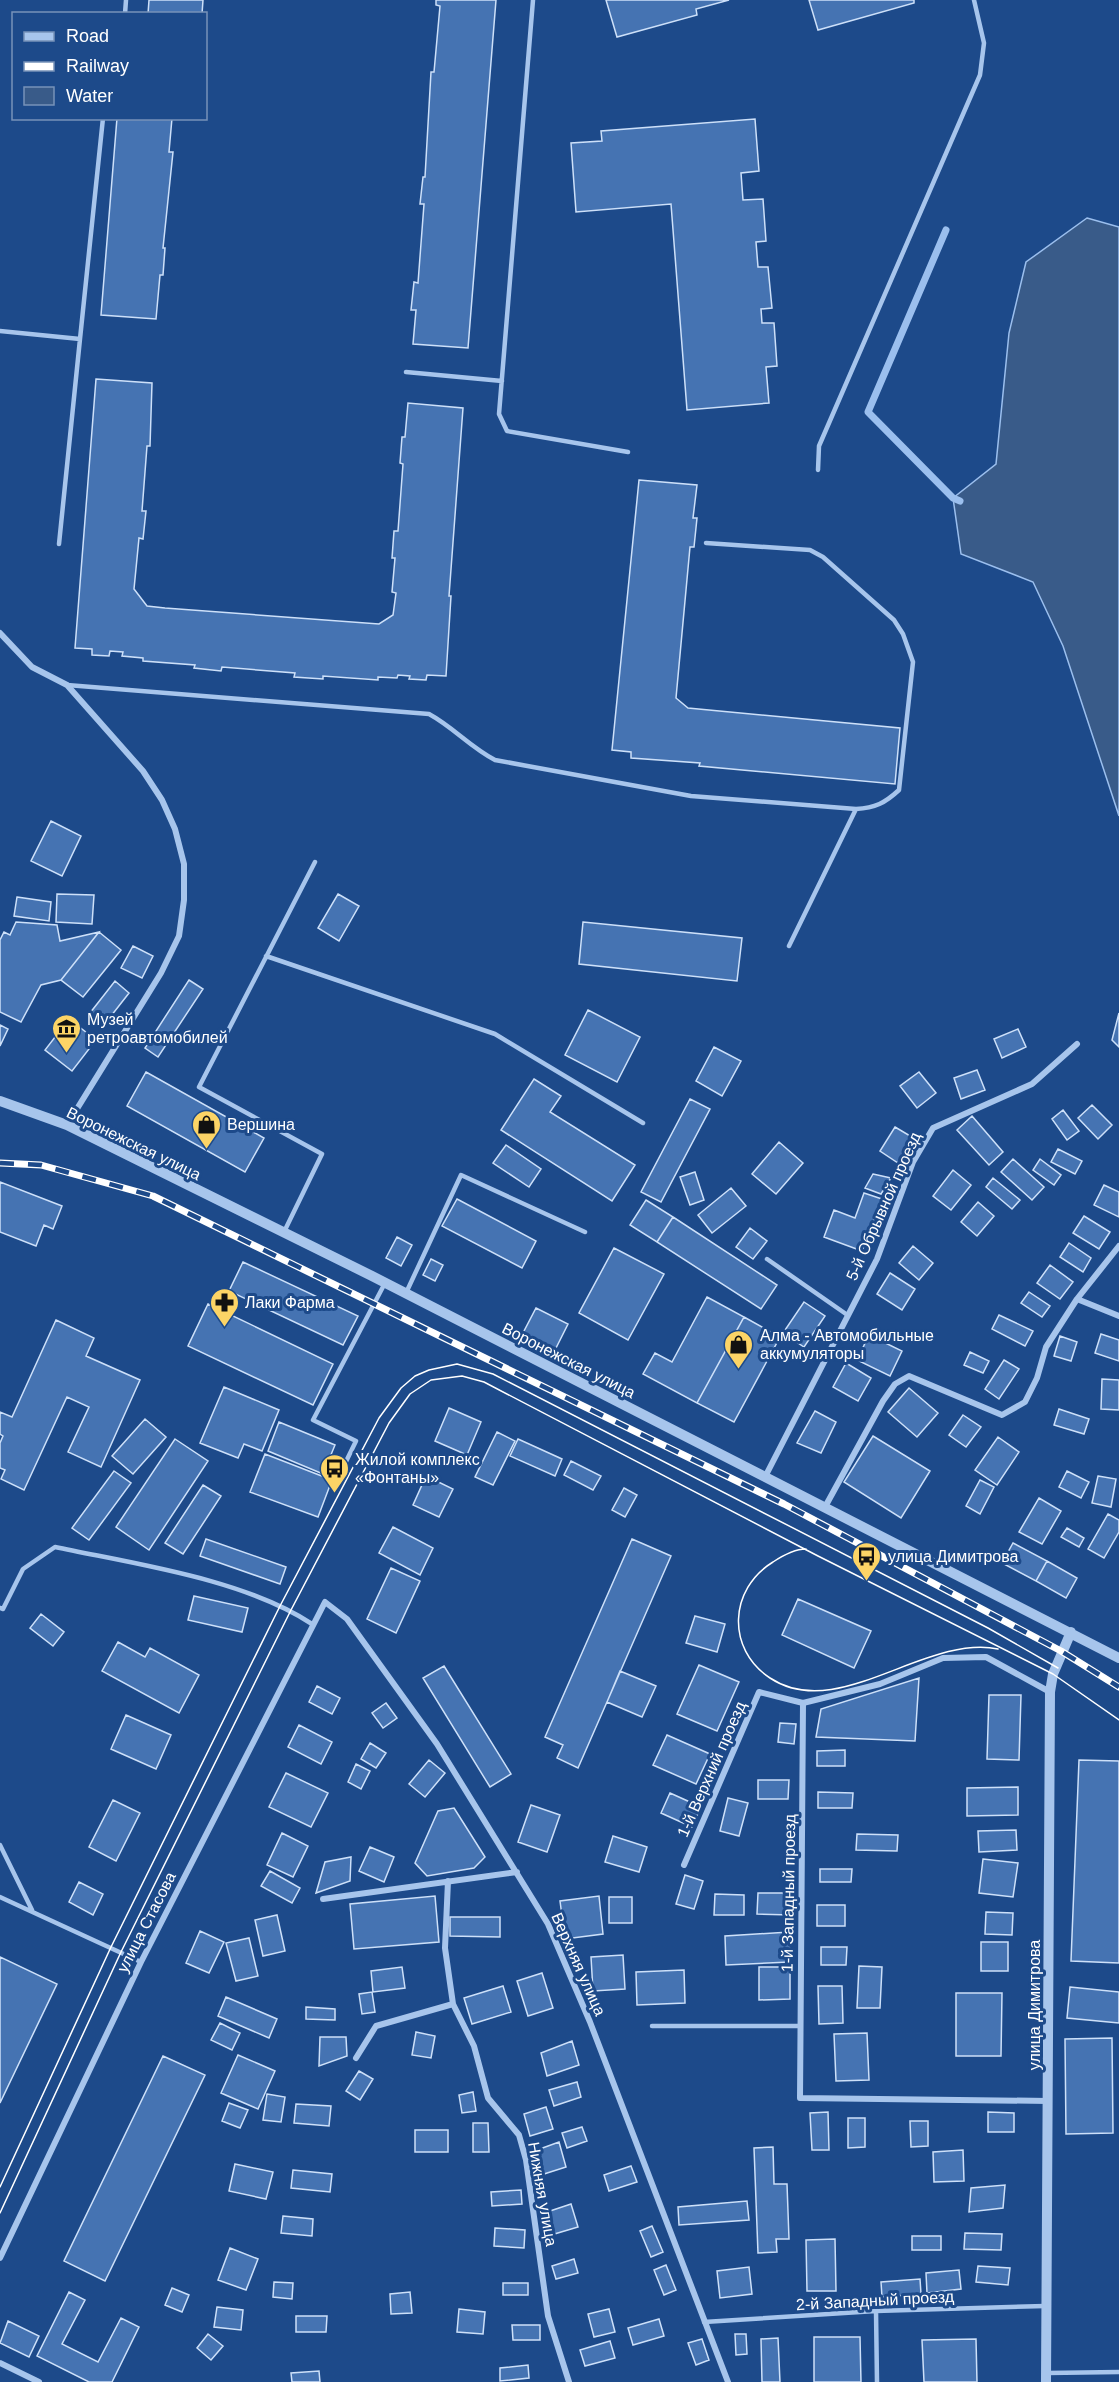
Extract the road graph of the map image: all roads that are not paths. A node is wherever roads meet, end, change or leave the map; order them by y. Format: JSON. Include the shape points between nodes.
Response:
{"nodes":[{"id":1,"x":533,"y":0,"type":"edge"},
{"id":2,"x":974,"y":0,"type":"edge"},
{"id":3,"x":103,"y":120,"type":"edge"},
{"id":4,"x":0,"y":331,"type":"edge"},
{"id":5,"x":80,"y":339,"type":"junction"},
{"id":6,"x":406,"y":372,"type":"dead end"},
{"id":7,"x":502,"y":381,"type":"junction"},
{"id":8,"x":628,"y":452,"type":"dead end"},
{"id":9,"x":818,"y":470,"type":"dead end"},
{"id":10,"x":706,"y":543,"type":"dead end"},
{"id":11,"x":59,"y":544,"type":"dead end"},
{"id":12,"x":0,"y":633,"type":"edge"},
{"id":13,"x":67,"y":685,"type":"junction"},
{"id":14,"x":856,"y":809,"type":"junction"},
{"id":15,"x":315,"y":862,"type":"dead end"},
{"id":16,"x":789,"y":946,"type":"dead end"},
{"id":17,"x":266,"y":956,"type":"junction"},
{"id":18,"x":1077,"y":1044,"type":"dead end"},
{"id":19,"x":0,"y":1101,"type":"edge"},
{"id":20,"x":643,"y":1123,"type":"dead end"},
{"id":21,"x":67,"y":1125,"type":"junction"},
{"id":22,"x":585,"y":1232,"type":"dead end"},
{"id":23,"x":284,"y":1233,"type":"junction"},
{"id":24,"x":1119,"y":1246,"type":"edge"},
{"id":25,"x":766,"y":1259,"type":"dead end"},
{"id":26,"x":385,"y":1283,"type":"junction"},
{"id":27,"x":405,"y":1293,"type":"junction"},
{"id":28,"x":1077,"y":1299,"type":"junction"},
{"id":29,"x":846,"y":1314,"type":"junction"},
{"id":30,"x":1119,"y":1316,"type":"edge"},
{"id":31,"x":765,"y":1477,"type":"junction"},
{"id":32,"x":338,"y":1478,"type":"dead end"},
{"id":33,"x":825,"y":1507,"type":"junction"},
{"id":34,"x":325,"y":1602,"type":"joint"},
{"id":35,"x":0,"y":1608,"type":"edge"},
{"id":36,"x":312,"y":1624,"type":"junction"},
{"id":37,"x":1071,"y":1632,"type":"junction"},
{"id":38,"x":1119,"y":1658,"type":"edge"},
{"id":39,"x":1050,"y":1692,"type":"junction"},
{"id":40,"x":803,"y":1703,"type":"junction"},
{"id":41,"x":0,"y":1845,"type":"edge"},
{"id":42,"x":684,"y":1865,"type":"dead end"},
{"id":43,"x":517,"y":1872,"type":"junction"},
{"id":44,"x":448,"y":1881,"type":"junction"},
{"id":45,"x":0,"y":1897,"type":"edge"},
{"id":46,"x":323,"y":1899,"type":"dead end"},
{"id":47,"x":32,"y":1910,"type":"junction"},
{"id":48,"x":141,"y":1962,"type":"junction"},
{"id":49,"x":453,"y":2004,"type":"junction"},
{"id":50,"x":652,"y":2025,"type":"dead end"},
{"id":51,"x":800,"y":2026,"type":"junction"},
{"id":52,"x":356,"y":2058,"type":"dead end"},
{"id":53,"x":1049,"y":2101,"type":"junction"},
{"id":54,"x":0,"y":2258,"type":"edge"},
{"id":55,"x":1047,"y":2306,"type":"junction"},
{"id":56,"x":876,"y":2311,"type":"junction"},
{"id":57,"x":704,"y":2322,"type":"junction"},
{"id":58,"x":0,"y":2363,"type":"edge"},
{"id":59,"x":1119,"y":2372,"type":"edge"},
{"id":60,"x":1046,"y":2377,"type":"edge"},
{"id":61,"x":39,"y":2382,"type":"edge"},
{"id":62,"x":569,"y":2382,"type":"edge"},
{"id":63,"x":728,"y":2382,"type":"edge"},
{"id":64,"x":877,"y":2382,"type":"edge"}],
"edges":[{"from":1,"to":7,"type":"lane"},
{"from":2,"to":9,"type":"lane","via":[[984,43],[980,75],[819,446]]},
{"from":3,"to":5,"type":"lane"},
{"from":4,"to":5,"type":"lane"},
{"from":5,"to":11,"type":"lane"},
{"from":6,"to":7,"type":"lane"},
{"from":7,"to":8,"type":"lane","via":[[499,414],[507,431]]},
{"from":10,"to":14,"type":"lane","via":[[810,550],[886,613],[903,634],[913,662],[899,790],[875,808]]},
{"from":12,"to":13,"type":"street","via":[[32,667]]},
{"from":13,"to":14,"type":"lane","via":[[429,714],[449,724],[478,752],[495,760],[691,796]]},
{"from":13,"to":21,"type":"street","via":[[143,771],[162,800],[176,829],[184,864],[184,900],[179,936],[160,973]]},
{"from":14,"to":16,"type":"lane"},
{"from":15,"to":17,"type":"lane"},
{"from":17,"to":20,"type":"lane","via":[[495,1034]]},
{"from":17,"to":23,"type":"lane","via":[[199,1087],[322,1154]]},
{"from":18,"to":29,"type":"street","name":"5-й Обрывной проезд","via":[[1032,1084],[933,1128],[913,1162],[877,1259]]},
{"from":19,"to":21,"type":"street","name":"Воронежская улица"},
{"from":21,"to":23,"type":"street","name":"Воронежская улица"},
{"from":22,"to":27,"type":"lane","via":[[461,1175]]},
{"from":23,"to":26,"type":"street","name":"Воронежская улица"},
{"from":24,"to":28,"type":"street"},
{"from":25,"to":29,"type":"lane"},
{"from":26,"to":27,"type":"street","name":"Воронежская улица"},
{"from":26,"to":32,"type":"lane","via":[[313,1419],[356,1441]]},
{"from":27,"to":31,"type":"street","name":"Воронежская улица"},
{"from":28,"to":30,"type":"street"},
{"from":28,"to":33,"type":"street","via":[[1046,1347],[1025,1402],[1002,1415],[909,1376],[895,1384]]},
{"from":29,"to":31,"type":"street","name":"5-й Обрывной проезд"},
{"from":31,"to":33,"type":"street","name":"Воронежская улица"},
{"from":33,"to":37,"type":"street","name":"Воронежская улица"},
{"from":34,"to":36,"type":"street","name":"улица Стасова"},
{"from":34,"to":43,"type":"street","name":"Верхняя улица","via":[[347,1619],[437,1744]]},
{"from":35,"to":36,"type":"lane","via":[[3,1609],[23,1569],[55,1547],[234,1588],[291,1610]]},
{"from":36,"to":48,"type":"street","name":"улица Стасова"},
{"from":37,"to":38,"type":"street","name":"Воронежская улица"},
{"from":37,"to":39,"type":"street","name":"улица Димитрова","via":[[1053,1674]]},
{"from":39,"to":40,"type":"street","via":[[986,1657],[943,1658],[880,1684]]},
{"from":39,"to":53,"type":"street","name":"улица Димитрова"},
{"from":40,"to":42,"type":"street","name":"1-й Верхний проезд","via":[[759,1692]]},
{"from":40,"to":51,"type":"street","name":"1-й Западный проезд"},
{"from":41,"to":47,"type":"lane"},
{"from":43,"to":44,"type":"street"},
{"from":43,"to":57,"type":"street","name":"Верхняя улица","via":[[548,1924],[590,2022]]},
{"from":44,"to":46,"type":"street"},
{"from":44,"to":49,"type":"street","name":"Нижняя улица","via":[[445,1948]]},
{"from":45,"to":47,"type":"lane"},
{"from":47,"to":48,"type":"lane"},
{"from":48,"to":54,"type":"street","name":"улица Стасова"},
{"from":49,"to":52,"type":"street","via":[[376,2026]]},
{"from":49,"to":62,"type":"street","name":"Нижняя улица","via":[[474,2046],[488,2098],[519,2135],[548,2316]]},
{"from":50,"to":51,"type":"lane"},
{"from":51,"to":53,"type":"street","name":"1-й Западный проезд","via":[[800,2098]]},
{"from":53,"to":55,"type":"street","name":"улица Димитрова"},
{"from":55,"to":56,"type":"lane","name":"2-й Западный проезд"},
{"from":55,"to":60,"type":"street","name":"улица Димитрова"},
{"from":56,"to":57,"type":"lane","name":"2-й Западный проезд"},
{"from":56,"to":64,"type":"lane"},
{"from":57,"to":63,"type":"street","name":"Верхняя улица"},
{"from":58,"to":61,"type":"street"},
{"from":59,"to":60,"type":"lane"}]}
